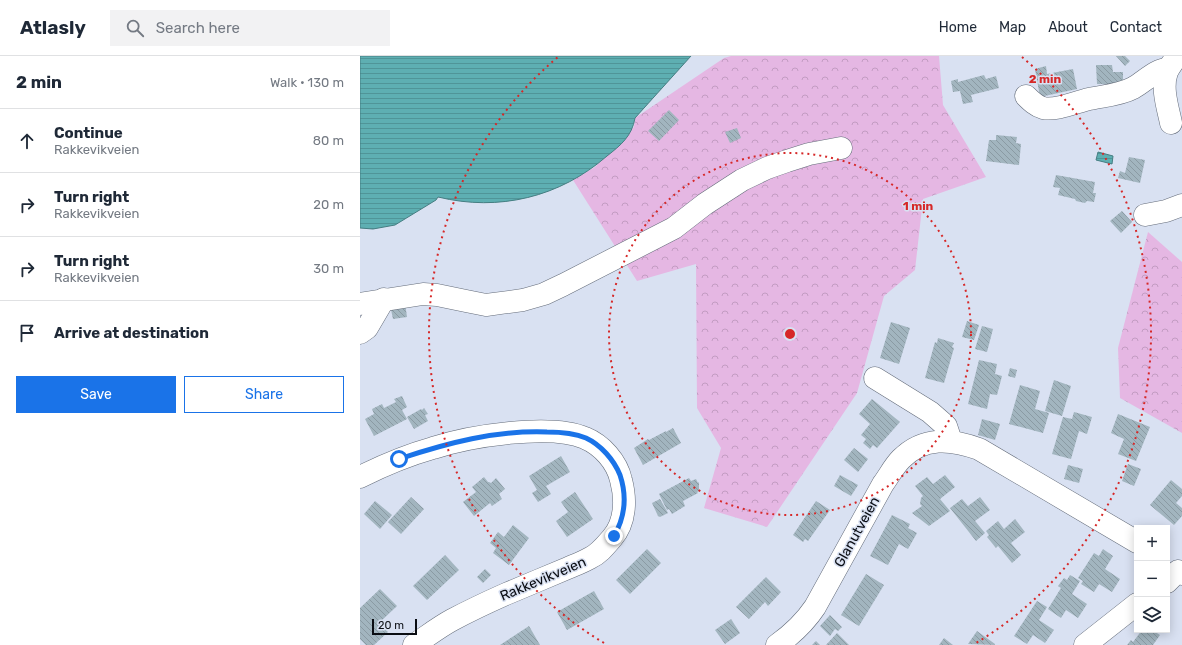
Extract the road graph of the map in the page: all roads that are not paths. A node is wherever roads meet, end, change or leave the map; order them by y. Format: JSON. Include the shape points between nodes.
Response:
{"nodes":[{"id":1,"x":1173,"y":63,"type":"edge"},
{"id":2,"x":1026,"y":96,"type":"dead end"},
{"id":3,"x":1171,"y":123,"type":"dead end"},
{"id":4,"x":841,"y":148,"type":"dead end"},
{"id":5,"x":1182,"y":205,"type":"edge"},
{"id":6,"x":1145,"y":216,"type":"dead end"},
{"id":7,"x":384,"y":300,"type":"junction"},
{"id":8,"x":360,"y":304,"type":"edge"},
{"id":9,"x":360,"y":332,"type":"edge"},
{"id":10,"x":875,"y":378,"type":"dead end"},
{"id":11,"x":951,"y":441,"type":"junction"},
{"id":12,"x":360,"y":477,"type":"edge"},
{"id":13,"x":1134,"y":540,"type":"edge"},
{"id":14,"x":1134,"y":606,"type":"edge"},
{"id":15,"x":414,"y":645,"type":"edge"},
{"id":16,"x":777,"y":645,"type":"edge"},
{"id":17,"x":1085,"y":645,"type":"edge"}],
"edges":[{"from":1,"to":2,"type":"street","via":[[1134,88],[1059,107],[1043,108]]},
{"from":1,"to":3,"type":"street","via":[[1166,74],[1165,88]]},
{"from":4,"to":7,"type":"street","via":[[809,154],[767,168],[742,180],[674,228],[544,294],[523,300],[486,304],[466,302],[437,294]]},
{"from":5,"to":6,"type":"street"},
{"from":7,"to":8,"type":"street"},
{"from":7,"to":9,"type":"street","via":[[367,328]]},
{"from":10,"to":11,"type":"street","via":[[930,412],[946,426]]},
{"from":11,"to":13,"type":"street","name":"Glanutveien","via":[[979,449]]},
{"from":11,"to":16,"type":"street","name":"Glanutveien","via":[[922,445],[901,459],[883,484],[813,611]]},
{"from":12,"to":15,"type":"street","name":"Rakkevikveien","via":[[399,459],[461,440],[493,434],[537,432],[564,433],[586,438],[606,452],[621,480],[624,504],[619,528],[591,558],[451,620]]},
{"from":14,"to":17,"type":"street"}]}
